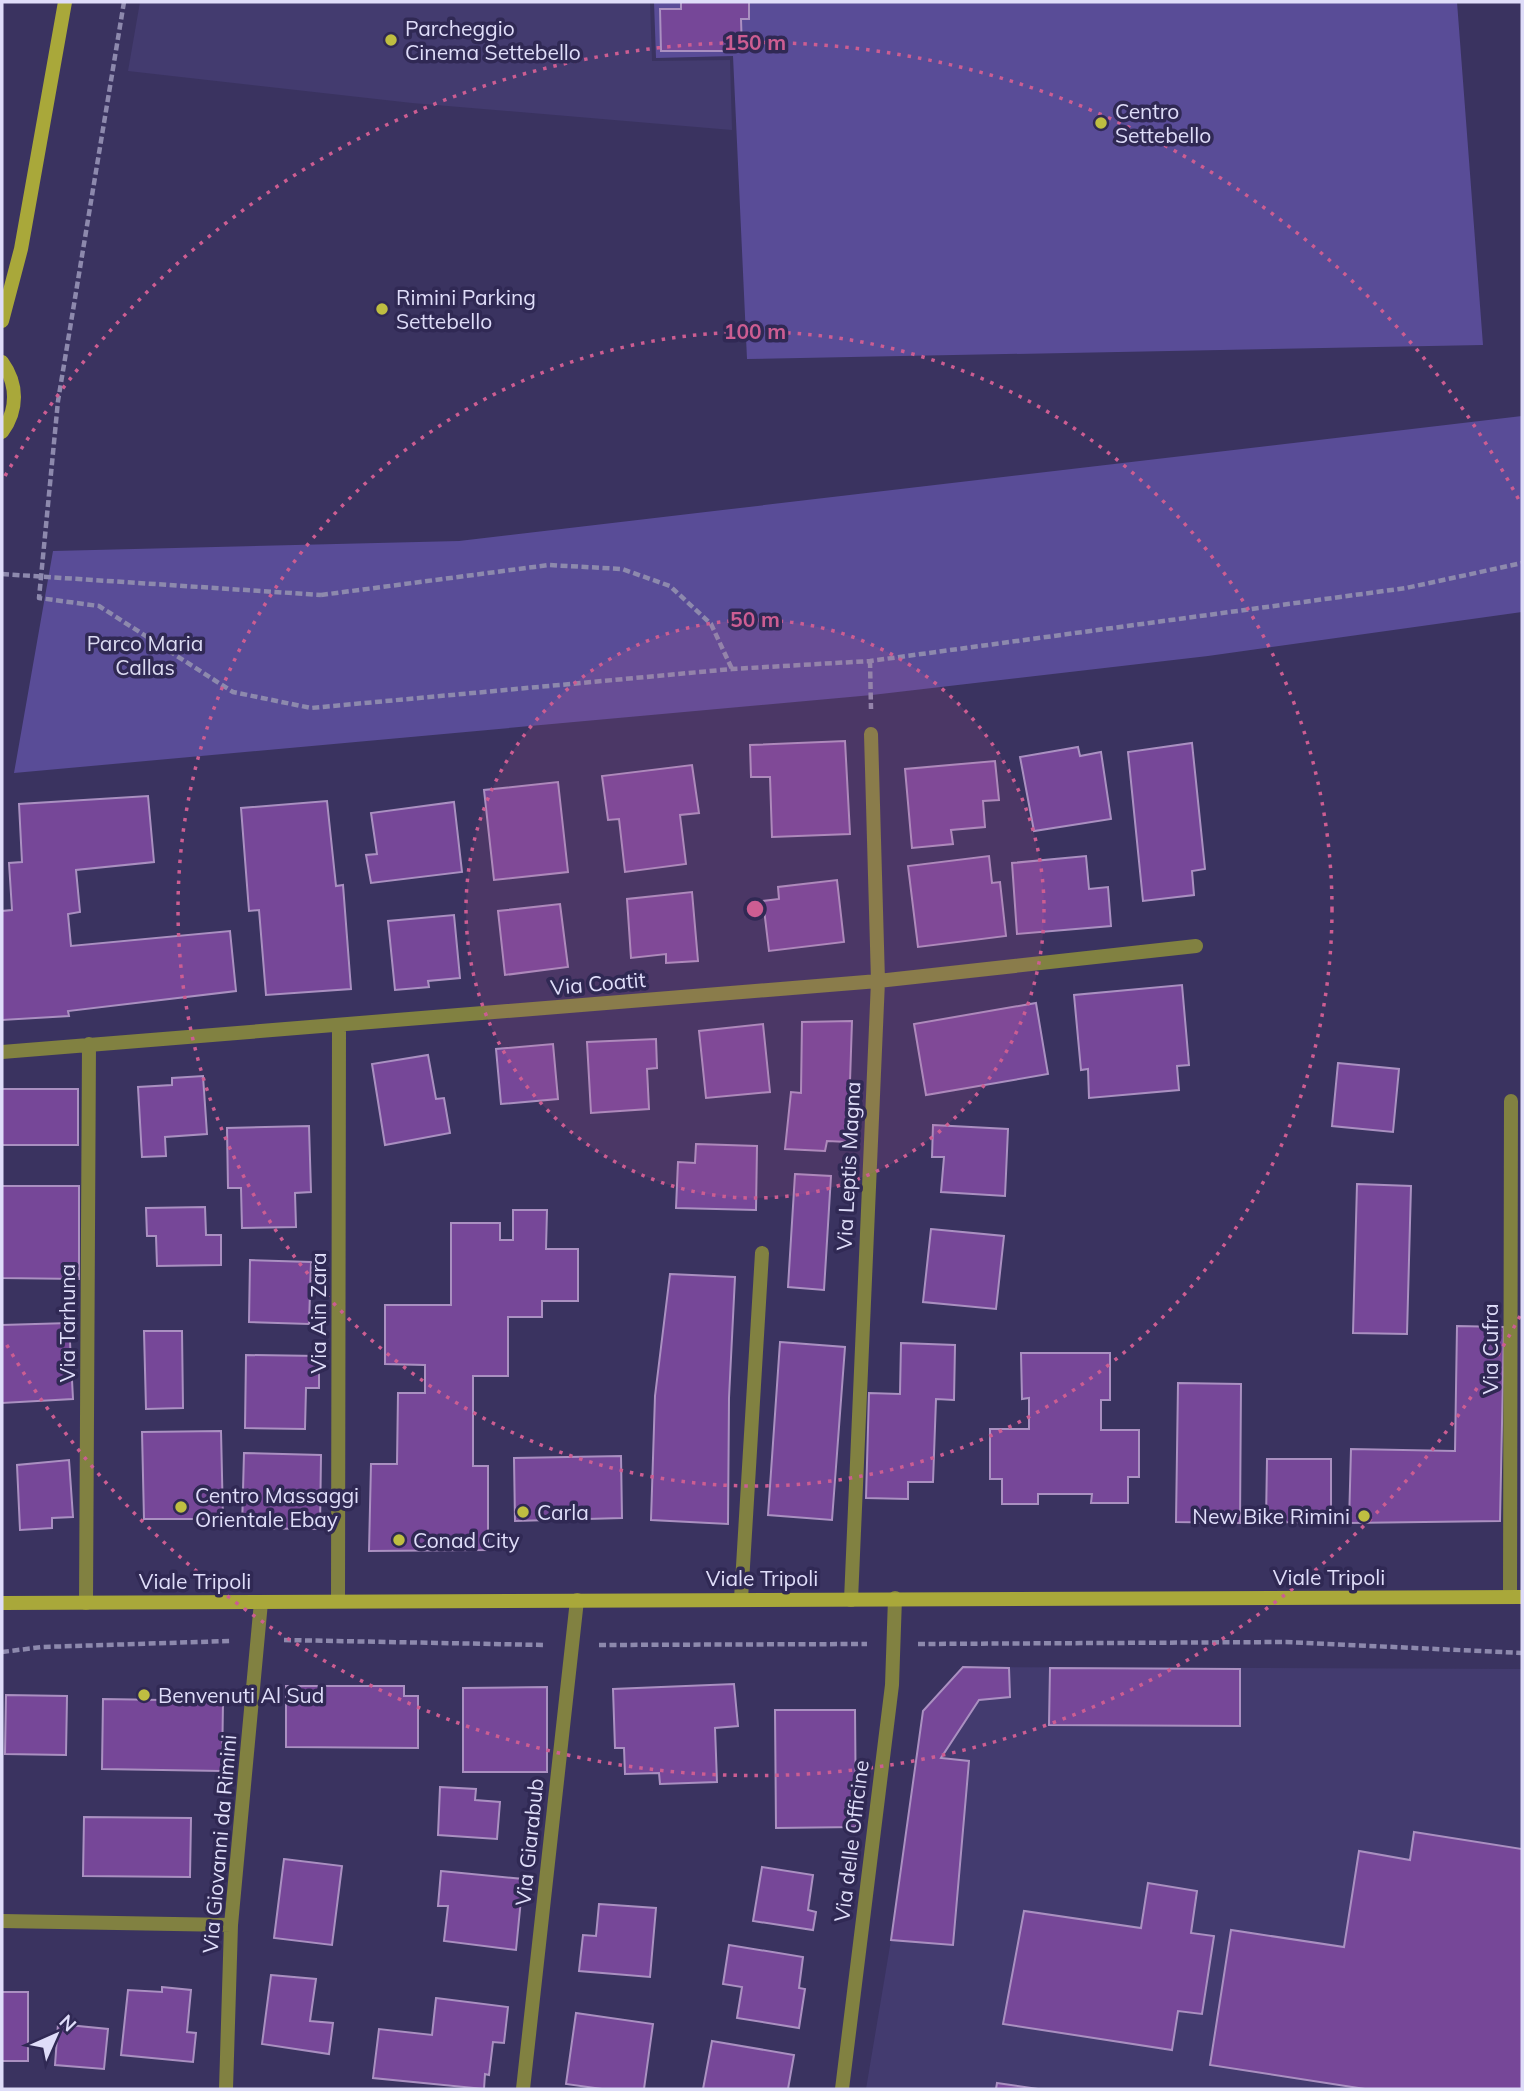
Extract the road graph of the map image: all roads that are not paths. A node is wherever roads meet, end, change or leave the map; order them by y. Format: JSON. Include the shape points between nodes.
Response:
{"nodes":[{"id":1,"x":65,"y":2,"type":"edge"},
{"id":2,"x":2,"y":321,"type":"edge"},
{"id":3,"x":2,"y":362,"type":"edge"},
{"id":4,"x":2,"y":432,"type":"edge"},
{"id":5,"x":871,"y":734,"type":"road end"},
{"id":6,"x":1196,"y":946,"type":"dead end"},
{"id":7,"x":878,"y":981,"type":"junction"},
{"id":8,"x":339,"y":1026,"type":"junction"},
{"id":9,"x":89,"y":1044,"type":"junction"},
{"id":10,"x":2,"y":1052,"type":"edge"},
{"id":11,"x":1511,"y":1101,"type":"dead end"},
{"id":12,"x":762,"y":1253,"type":"dead end"},
{"id":13,"x":1516,"y":1597,"type":"edge"},
{"id":14,"x":895,"y":1598,"type":"junction"},
{"id":15,"x":741,"y":1599,"type":"junction"},
{"id":16,"x":577,"y":1600,"type":"junction"},
{"id":17,"x":851,"y":1600,"type":"junction"},
{"id":18,"x":338,"y":1601,"type":"junction"},
{"id":19,"x":261,"y":1602,"type":"junction"},
{"id":20,"x":2,"y":1603,"type":"edge"},
{"id":21,"x":86,"y":1603,"type":"junction"},
{"id":22,"x":2,"y":1922,"type":"edge"},
{"id":23,"x":231,"y":1925,"type":"junction"},
{"id":24,"x":226,"y":2089,"type":"edge"},
{"id":25,"x":523,"y":2089,"type":"edge"},
{"id":26,"x":842,"y":2089,"type":"edge"}],
"edges":[{"from":1,"to":2,"type":"street","via":[[21,249]]},
{"from":3,"to":4,"type":"street","via":[[14,394],[12,415]]},
{"from":5,"to":7,"type":"street","name":"Via Leptis Magna"},
{"from":6,"to":7,"type":"street","name":"Via Coatit"},
{"from":7,"to":8,"type":"street","name":"Via Coatit"},
{"from":7,"to":17,"type":"street","name":"Via Leptis Magna"},
{"from":8,"to":9,"type":"street","name":"Via Coatit"},
{"from":8,"to":18,"type":"street","name":"Via Ain Zara"},
{"from":9,"to":10,"type":"street","name":"Via Coatit"},
{"from":9,"to":21,"type":"street","name":"Via Tarhuna"},
{"from":11,"to":13,"type":"street","name":"Via Cufra"},
{"from":12,"to":15,"type":"street"},
{"from":13,"to":14,"type":"street","name":"Viale Tripoli"},
{"from":14,"to":17,"type":"street","name":"Viale Tripoli"},
{"from":14,"to":26,"type":"street","name":"Via delle Officine","via":[[892,1685]]},
{"from":15,"to":16,"type":"street","name":"Viale Tripoli"},
{"from":15,"to":17,"type":"street","name":"Viale Tripoli"},
{"from":16,"to":18,"type":"street","name":"Viale Tripoli"},
{"from":16,"to":25,"type":"street","name":"Via Giarabub"},
{"from":18,"to":19,"type":"street","name":"Viale Tripoli"},
{"from":19,"to":21,"type":"street","name":"Viale Tripoli"},
{"from":19,"to":23,"type":"street","name":"Via Giovanni da Rimini"},
{"from":20,"to":21,"type":"street","name":"Viale Tripoli"},
{"from":22,"to":23,"type":"street"},
{"from":23,"to":24,"type":"street","name":"Via Giovanni da Rimini"}]}
